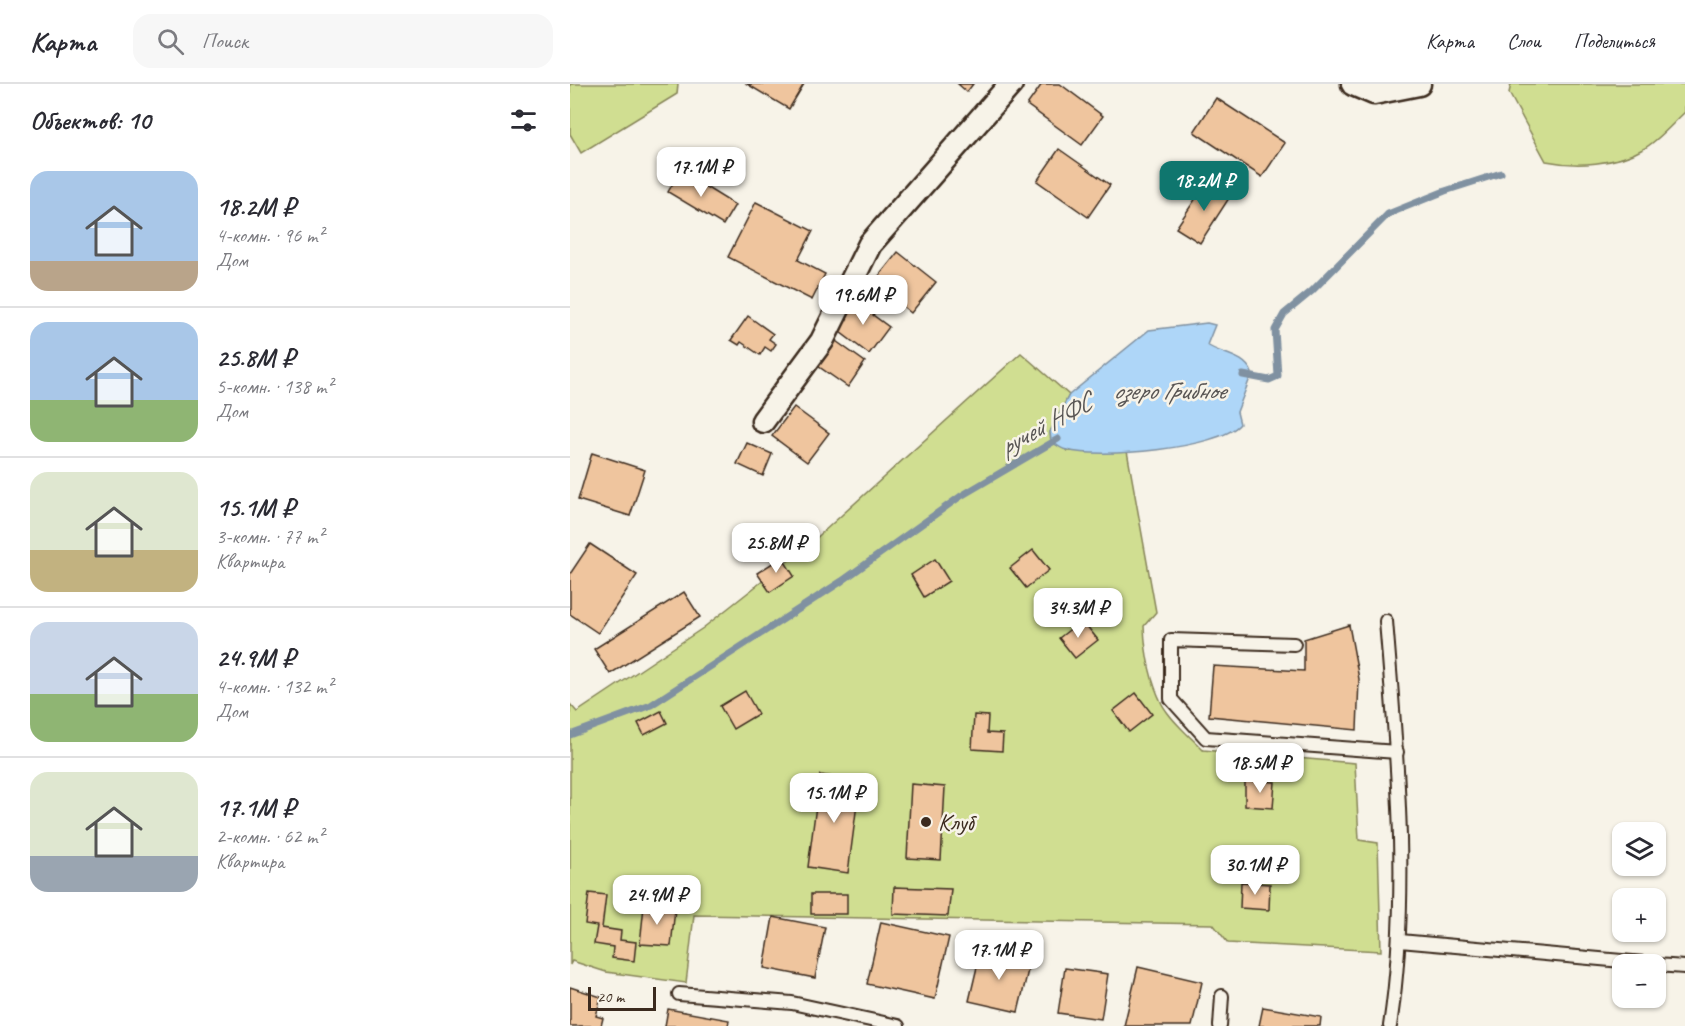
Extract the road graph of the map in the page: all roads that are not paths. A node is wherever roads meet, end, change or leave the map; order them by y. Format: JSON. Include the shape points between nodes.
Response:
{"nodes":[{"id":1,"x":1011,"y":84,"type":"edge"},
{"id":2,"x":1353,"y":84,"type":"edge"},
{"id":3,"x":1419,"y":84,"type":"edge"},
{"id":4,"x":763,"y":421,"type":"dead end"},
{"id":5,"x":1386,"y":621,"type":"dead end"},
{"id":6,"x":1294,"y":644,"type":"dead end"},
{"id":7,"x":1397,"y":752,"type":"junction"},
{"id":8,"x":1400,"y":941,"type":"junction"},
{"id":9,"x":1612,"y":961,"type":"edge"},
{"id":10,"x":1666,"y":966,"type":"edge"},
{"id":11,"x":1685,"y":967,"type":"edge"},
{"id":12,"x":679,"y":994,"type":"dead end"},
{"id":13,"x":1222,"y":996,"type":"dead end"},
{"id":14,"x":898,"y":1026,"type":"edge"},
{"id":15,"x":1220,"y":1026,"type":"edge"},
{"id":16,"x":1390,"y":1026,"type":"edge"}],
"edges":[{"from":1,"to":4,"type":"street","via":[[870,244],[822,341]]},
{"from":2,"to":3,"type":"street","via":[[1374,93]]},
{"from":5,"to":7,"type":"lane"},
{"from":6,"to":7,"type":"lane","via":[[1171,640],[1171,699],[1206,738]]},
{"from":7,"to":8,"type":"lane"},
{"from":8,"to":9,"type":"lane"},
{"from":8,"to":16,"type":"lane"},
{"from":10,"to":11,"type":"lane"},
{"from":12,"to":14,"type":"lane","via":[[792,1004]]},
{"from":13,"to":15,"type":"lane"}]}
